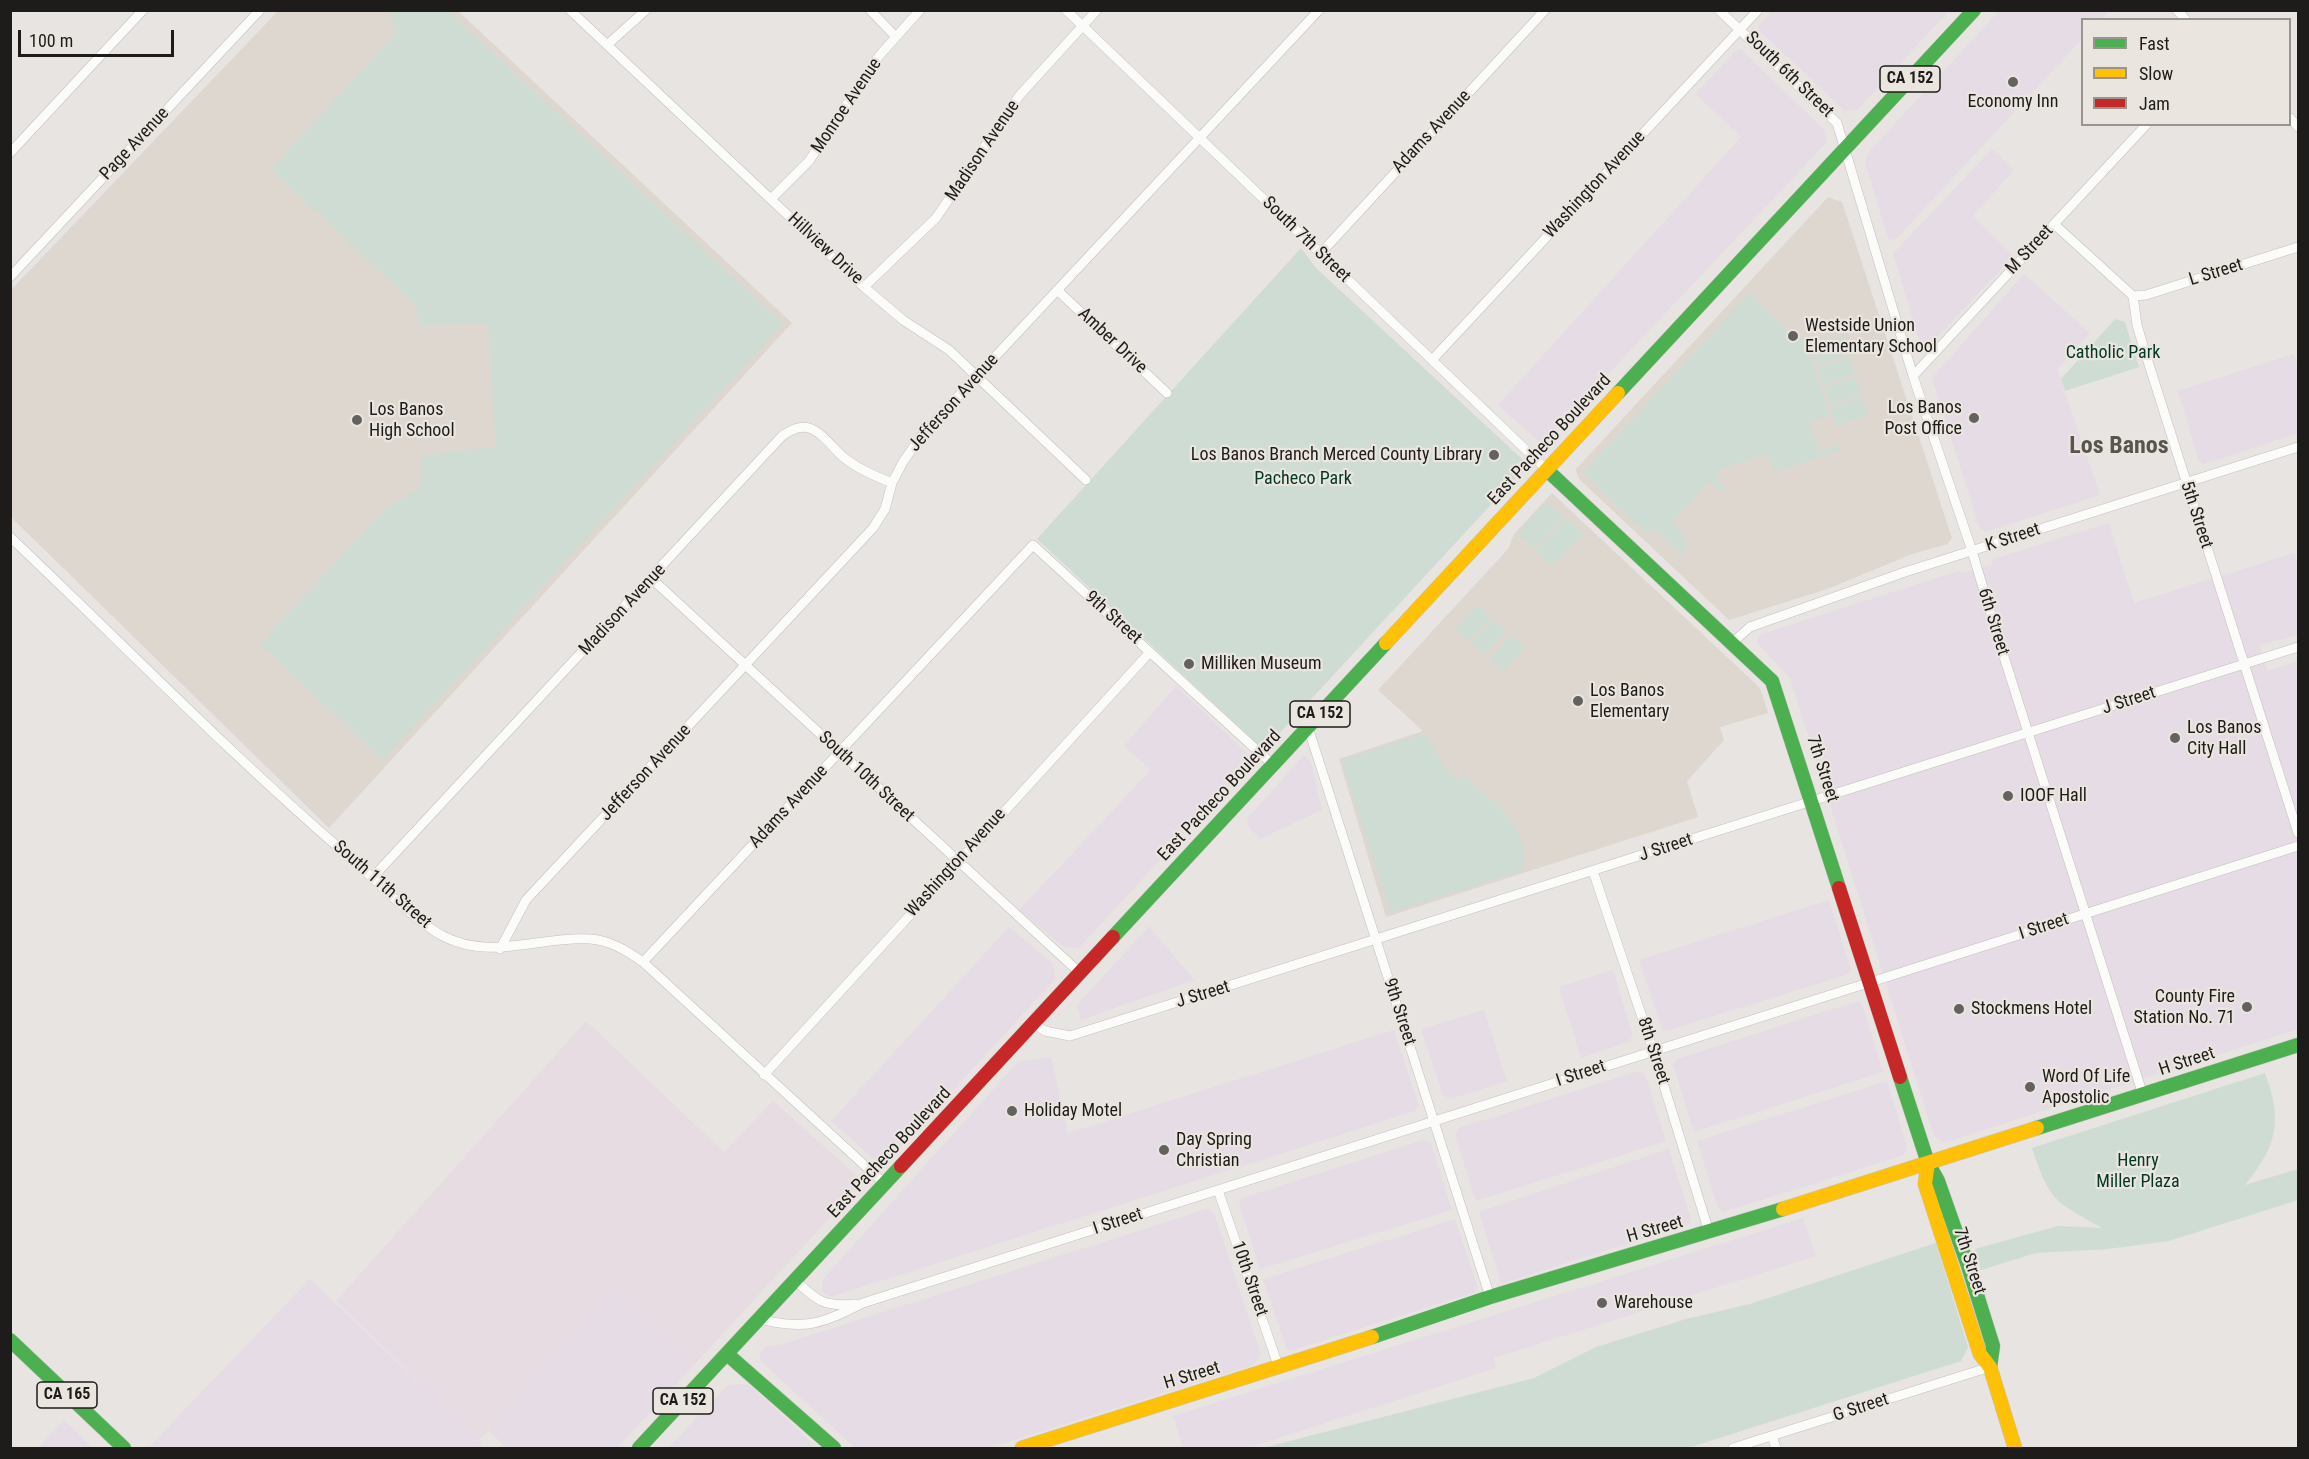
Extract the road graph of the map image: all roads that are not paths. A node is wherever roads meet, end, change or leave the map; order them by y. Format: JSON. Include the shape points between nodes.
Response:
{"nodes":[{"id":1,"x":143,"y":10,"type":"edge"},
{"id":2,"x":260,"y":10,"type":"edge"},
{"id":3,"x":570,"y":10,"type":"edge"},
{"id":4,"x":646,"y":10,"type":"edge"},
{"id":5,"x":870,"y":10,"type":"edge"},
{"id":6,"x":920,"y":10,"type":"edge"},
{"id":7,"x":1066,"y":10,"type":"edge"},
{"id":8,"x":1097,"y":10,"type":"edge"},
{"id":9,"x":1319,"y":10,"type":"edge"},
{"id":10,"x":1545,"y":10,"type":"edge"},
{"id":11,"x":1719,"y":10,"type":"edge"},
{"id":12,"x":1758,"y":10,"type":"edge"},
{"id":13,"x":1974,"y":10,"type":"edge"},
{"id":14,"x":1083,"y":27,"type":"junction"},
{"id":15,"x":1741,"y":30,"type":"junction"},
{"id":16,"x":895,"y":36,"type":"junction"},
{"id":17,"x":607,"y":45,"type":"junction"},
{"id":18,"x":2145,"y":126,"type":"edge"},
{"id":19,"x":1200,"y":138,"type":"junction"},
{"id":20,"x":1845,"y":148,"type":"junction"},
{"id":21,"x":10,"y":153,"type":"edge"},
{"id":22,"x":771,"y":199,"type":"junction"},
{"id":23,"x":2054,"y":224,"type":"junction"},
{"id":24,"x":2298,"y":247,"type":"edge"},
{"id":25,"x":1320,"y":254,"type":"junction"},
{"id":26,"x":10,"y":277,"type":"edge"},
{"id":27,"x":864,"y":287,"type":"junction"},
{"id":28,"x":1057,"y":290,"type":"junction"},
{"id":29,"x":2133,"y":296,"type":"junction"},
{"id":30,"x":1432,"y":360,"type":"junction"},
{"id":31,"x":977,"y":376,"type":"junction"},
{"id":32,"x":1913,"y":376,"type":"junction"},
{"id":33,"x":1167,"y":393,"type":"dead end"},
{"id":34,"x":2298,"y":447,"type":"edge"},
{"id":35,"x":1546,"y":470,"type":"junction"},
{"id":36,"x":1086,"y":480,"type":"dead end"},
{"id":37,"x":892,"y":483,"type":"junction"},
{"id":38,"x":2186,"y":483,"type":"junction"},
{"id":39,"x":10,"y":537,"type":"edge"},
{"id":40,"x":1033,"y":545,"type":"joint"},
{"id":41,"x":1972,"y":551,"type":"junction"},
{"id":42,"x":652,"y":579,"type":"junction"},
{"id":43,"x":1733,"y":642,"type":"junction"},
{"id":44,"x":2298,"y":647,"type":"edge"},
{"id":45,"x":1150,"y":652,"type":"junction"},
{"id":46,"x":2244,"y":664,"type":"junction"},
{"id":47,"x":746,"y":666,"type":"junction"},
{"id":48,"x":1308,"y":727,"type":"junction"},
{"id":49,"x":2028,"y":733,"type":"junction"},
{"id":50,"x":840,"y":753,"type":"junction"},
{"id":51,"x":1273,"y":765,"type":"junction"},
{"id":52,"x":1813,"y":801,"type":"junction"},
{"id":53,"x":2298,"y":833,"type":"edge"},
{"id":54,"x":2298,"y":846,"type":"edge"},
{"id":55,"x":957,"y":862,"type":"junction"},
{"id":56,"x":1593,"y":871,"type":"junction"},
{"id":57,"x":373,"y":877,"type":"junction"},
{"id":58,"x":2085,"y":913,"type":"junction"},
{"id":59,"x":1376,"y":941,"type":"junction"},
{"id":60,"x":500,"y":949,"type":"junction"},
{"id":61,"x":643,"y":962,"type":"junction"},
{"id":62,"x":1080,"y":974,"type":"junction"},
{"id":63,"x":1870,"y":981,"type":"junction"},
{"id":64,"x":1035,"y":1024,"type":"junction"},
{"id":65,"x":2298,"y":1045,"type":"edge"},
{"id":66,"x":1653,"y":1050,"type":"junction"},
{"id":67,"x":764,"y":1076,"type":"junction"},
{"id":68,"x":2143,"y":1095,"type":"junction"},
{"id":69,"x":1435,"y":1121,"type":"junction"},
{"id":70,"x":1928,"y":1163,"type":"junction"},
{"id":71,"x":886,"y":1185,"type":"junction"},
{"id":72,"x":1218,"y":1190,"type":"junction"},
{"id":73,"x":1709,"y":1232,"type":"junction"},
{"id":74,"x":796,"y":1281,"type":"junction"},
{"id":75,"x":1490,"y":1297,"type":"junction"},
{"id":76,"x":863,"y":1303,"type":"junction"},
{"id":77,"x":760,"y":1319,"type":"junction"},
{"id":78,"x":10,"y":1340,"type":"edge"},
{"id":79,"x":728,"y":1354,"type":"junction"},
{"id":80,"x":1990,"y":1367,"type":"junction"},
{"id":81,"x":1279,"y":1368,"type":"junction"},
{"id":82,"x":1772,"y":1436,"type":"junction"},
{"id":83,"x":124,"y":1449,"type":"edge"},
{"id":84,"x":639,"y":1449,"type":"edge"},
{"id":85,"x":834,"y":1449,"type":"edge"},
{"id":86,"x":1022,"y":1449,"type":"edge"},
{"id":87,"x":1733,"y":1449,"type":"edge"},
{"id":88,"x":1776,"y":1449,"type":"edge"},
{"id":89,"x":2014,"y":1449,"type":"edge"}],
"edges":[{"from":1,"to":21,"type":"street"},
{"from":2,"to":26,"type":"street","name":"Page Avenue"},
{"from":3,"to":17,"type":"street","name":"Hillview Drive"},
{"from":4,"to":17,"type":"street"},
{"from":5,"to":16,"type":"street"},
{"from":6,"to":16,"type":"street","name":"Monroe Avenue"},
{"from":7,"to":14,"type":"street","name":"South 7th Street"},
{"from":8,"to":14,"type":"street","name":"Madison Avenue"},
{"from":9,"to":19,"type":"street","name":"Jefferson Avenue"},
{"from":10,"to":25,"type":"street","name":"Adams Avenue"},
{"from":11,"to":15,"type":"street","name":"South 6th Street"},
{"from":12,"to":15,"type":"street","name":"Washington Avenue"},
{"from":13,"to":20,"type":"main road","name":"East Pacheco Boulevard","number":"CA 152"},
{"from":14,"to":19,"type":"street","name":"South 7th Street"},
{"from":14,"to":27,"type":"street","name":"Madison Avenue","via":[[994,128],[936,218]]},
{"from":15,"to":20,"type":"street","name":"South 6th Street","via":[[1833,116]]},
{"from":15,"to":30,"type":"street","name":"Washington Avenue"},
{"from":16,"to":22,"type":"street","name":"Monroe Avenue","via":[[826,140]]},
{"from":17,"to":22,"type":"street","name":"Hillview Drive"},
{"from":18,"to":23,"type":"street","name":"M Street"},
{"from":19,"to":25,"type":"street","name":"South 7th Street"},
{"from":19,"to":28,"type":"street","name":"Jefferson Avenue"},
{"from":20,"to":32,"type":"street","name":"6th Street"},
{"from":20,"to":35,"type":"main road","name":"East Pacheco Boulevard","number":"CA 152"},
{"from":22,"to":27,"type":"street","name":"Hillview Drive"},
{"from":23,"to":29,"type":"street"},
{"from":23,"to":32,"type":"street","name":"M Street"},
{"from":24,"to":29,"type":"street","name":"L Street"},
{"from":25,"to":30,"type":"street","name":"South 7th Street"},
{"from":27,"to":31,"type":"street","name":"Hillview Drive","via":[[903,320],[949,350]]},
{"from":28,"to":31,"type":"street","name":"Jefferson Avenue"},
{"from":28,"to":33,"type":"street","name":"Amber Drive"},
{"from":29,"to":38,"type":"street","name":"5th Street","via":[[2137,326]]},
{"from":30,"to":35,"type":"street","name":"South 7th Street"},
{"from":31,"to":36,"type":"street","name":"Hillview Drive"},
{"from":31,"to":37,"type":"street","name":"Jefferson Avenue","via":[[921,436]]},
{"from":32,"to":41,"type":"street","name":"6th Street"},
{"from":34,"to":38,"type":"street","name":"K Street"},
{"from":35,"to":43,"type":"main road","name":"7th Street"},
{"from":35,"to":48,"type":"main road","name":"East Pacheco Boulevard","number":"CA 152"},
{"from":37,"to":42,"type":"street","name":"Madison Avenue","via":[[866,472],[809,428],[797,428],[782,436]]},
{"from":37,"to":47,"type":"street","name":"Jefferson Avenue","via":[[885,509],[873,528]]},
{"from":38,"to":41,"type":"street","name":"K Street"},
{"from":38,"to":46,"type":"street","name":"5th Street"},
{"from":39,"to":57,"type":"street","name":"South 11th Street","via":[[312,824]]},
{"from":40,"to":45,"type":"street","name":"9th Street"},
{"from":40,"to":50,"type":"street","name":"Adams Avenue"},
{"from":41,"to":43,"type":"street","name":"K Street","via":[[1750,627]]},
{"from":41,"to":49,"type":"street","name":"6th Street"},
{"from":42,"to":47,"type":"street","name":"South 10th Street"},
{"from":42,"to":57,"type":"street","name":"Madison Avenue"},
{"from":43,"to":52,"type":"main road","name":"7th Street","via":[[1772,681]]},
{"from":44,"to":46,"type":"street","name":"J Street"},
{"from":45,"to":51,"type":"street","name":"9th Street"},
{"from":45,"to":55,"type":"street","name":"Washington Avenue"},
{"from":46,"to":49,"type":"street","name":"J Street"},
{"from":46,"to":53,"type":"street","name":"5th Street"},
{"from":47,"to":50,"type":"street","name":"South 10th Street"},
{"from":47,"to":60,"type":"street","name":"Jefferson Avenue","via":[[526,900]]},
{"from":48,"to":51,"type":"main road","name":"East Pacheco Boulevard","number":"CA 152"},
{"from":48,"to":59,"type":"street","name":"9th Street"},
{"from":49,"to":52,"type":"street","name":"J Street"},
{"from":49,"to":58,"type":"street","name":"6th Street"},
{"from":50,"to":55,"type":"street","name":"South 10th Street"},
{"from":50,"to":61,"type":"street","name":"Adams Avenue"},
{"from":51,"to":62,"type":"main road","name":"East Pacheco Boulevard","number":"CA 152"},
{"from":52,"to":56,"type":"street","name":"J Street"},
{"from":52,"to":63,"type":"main road","name":"7th Street"},
{"from":54,"to":58,"type":"street","name":"I Street"},
{"from":55,"to":62,"type":"street","name":"South 10th Street"},
{"from":55,"to":67,"type":"street","name":"Washington Avenue"},
{"from":56,"to":59,"type":"street","name":"J Street"},
{"from":56,"to":66,"type":"street","name":"8th Street"},
{"from":57,"to":60,"type":"street","name":"South 11th Street","via":[[442,936],[459,943]]},
{"from":58,"to":63,"type":"street","name":"I Street"},
{"from":58,"to":68,"type":"street","name":"6th Street"},
{"from":59,"to":64,"type":"street","name":"J Street","via":[[1070,1036],[1045,1031]]},
{"from":59,"to":69,"type":"street","name":"9th Street"},
{"from":60,"to":61,"type":"street","name":"South 11th Street","via":[[589,939],[611,943]]},
{"from":61,"to":67,"type":"street","name":"South 11th Street"},
{"from":62,"to":64,"type":"main road","name":"East Pacheco Boulevard","number":"CA 152"},
{"from":63,"to":66,"type":"street","name":"I Street"},
{"from":63,"to":70,"type":"main road","name":"7th Street"},
{"from":64,"to":71,"type":"main road","name":"East Pacheco Boulevard","number":"CA 152"},
{"from":65,"to":68,"type":"main road","name":"H Street"},
{"from":66,"to":69,"type":"street","name":"I Street"},
{"from":66,"to":73,"type":"street","name":"8th Street"},
{"from":67,"to":71,"type":"street","name":"South 11th Street"},
{"from":68,"to":70,"type":"main road","name":"H Street"},
{"from":69,"to":72,"type":"street","name":"I Street"},
{"from":69,"to":75,"type":"street","name":"9th Street"},
{"from":70,"to":73,"type":"main road","name":"H Street"},
{"from":70,"to":80,"type":"main road","name":"7th Street","via":[[1957,1234],[1993,1346]]},
{"from":71,"to":74,"type":"main road","name":"East Pacheco Boulevard","number":"CA 152"},
{"from":72,"to":76,"type":"street","name":"I Street"},
{"from":72,"to":81,"type":"street","name":"10th Street"},
{"from":73,"to":75,"type":"main road","name":"H Street"},
{"from":74,"to":76,"type":"street","name":"I Street","via":[[824,1304]]},
{"from":74,"to":77,"type":"main road","name":"East Pacheco Boulevard","number":"CA 152"},
{"from":75,"to":81,"type":"main road","name":"H Street"},
{"from":76,"to":77,"type":"street","name":"I Street","via":[[831,1319],[797,1326]]},
{"from":77,"to":79,"type":"main road","name":"East Pacheco Boulevard","number":"CA 152"},
{"from":78,"to":83,"type":"main road","number":"CA 165"},
{"from":79,"to":84,"type":"main road","name":"East Pacheco Boulevard","number":"CA 152"},
{"from":79,"to":85,"type":"main road"},
{"from":80,"to":82,"type":"street","name":"G Street"},
{"from":80,"to":89,"type":"main road","name":"7th Street"},
{"from":81,"to":86,"type":"main road","name":"H Street"},
{"from":82,"to":87,"type":"street","name":"G Street"},
{"from":82,"to":88,"type":"street"}]}
